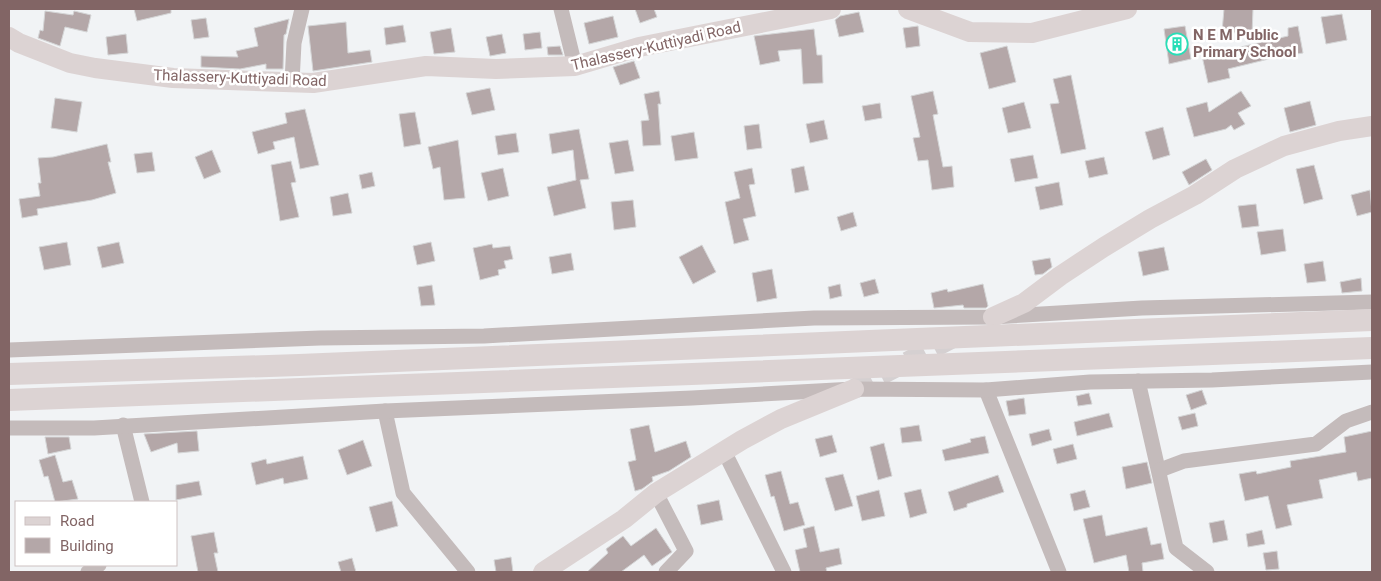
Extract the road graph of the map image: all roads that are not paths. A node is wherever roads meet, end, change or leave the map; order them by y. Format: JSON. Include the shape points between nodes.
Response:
{"nodes":[{"id":1,"x":302,"y":9,"type":"edge"},
{"id":2,"x":561,"y":9,"type":"edge"},
{"id":3,"x":831,"y":9,"type":"edge"},
{"id":4,"x":908,"y":9,"type":"edge"},
{"id":5,"x":1127,"y":9,"type":"edge"},
{"id":6,"x":781,"y":14,"type":"edge"},
{"id":7,"x":9,"y":37,"type":"edge"},
{"id":8,"x":575,"y":66,"type":"junction"},
{"id":9,"x":292,"y":82,"type":"junction"},
{"id":10,"x":1372,"y":126,"type":"edge"},
{"id":11,"x":1372,"y":302,"type":"edge"},
{"id":12,"x":993,"y":317,"type":"junction"},
{"id":13,"x":1372,"y":320,"type":"edge"},
{"id":14,"x":1372,"y":348,"type":"edge"},
{"id":15,"x":9,"y":350,"type":"edge"},
{"id":16,"x":1372,"y":372,"type":"edge"},
{"id":17,"x":9,"y":374,"type":"edge"},
{"id":18,"x":1138,"y":382,"type":"junction"},
{"id":19,"x":854,"y":389,"type":"junction"},
{"id":20,"x":986,"y":390,"type":"junction"},
{"id":21,"x":9,"y":400,"type":"edge"},
{"id":22,"x":385,"y":411,"type":"junction"},
{"id":23,"x":1372,"y":412,"type":"edge"},
{"id":24,"x":123,"y":425,"type":"junction"},
{"id":25,"x":9,"y":428,"type":"edge"},
{"id":26,"x":724,"y":451,"type":"junction"},
{"id":27,"x":1160,"y":470,"type":"junction"},
{"id":28,"x":656,"y":493,"type":"junction"},
{"id":29,"x":142,"y":501,"type":"edge"},
{"id":30,"x":468,"y":572,"type":"edge"},
{"id":31,"x":544,"y":572,"type":"edge"},
{"id":32,"x":666,"y":572,"type":"edge"},
{"id":33,"x":784,"y":572,"type":"edge"},
{"id":34,"x":1059,"y":572,"type":"edge"},
{"id":35,"x":1207,"y":572,"type":"edge"}],
"edges":[{"from":1,"to":9,"type":"street","via":[[294,43]]},
{"from":2,"to":8,"type":"street"},
{"from":3,"to":6,"type":"main road","name":"Thalassery-Kuttiyadi Road"},
{"from":4,"to":5,"type":"main road","via":[[970,32],[1032,33]]},
{"from":6,"to":8,"type":"main road","name":"Thalassery-Kuttiyadi Road","via":[[639,47]]},
{"from":7,"to":9,"type":"main road","name":"Thalassery-Kuttiyadi Road","via":[[70,63],[95,68],[174,78]]},
{"from":8,"to":9,"type":"main road","name":"Thalassery-Kuttiyadi Road","via":[[496,69],[426,66],[338,81]]},
{"from":10,"to":12,"type":"main road","via":[[1284,146],[1235,169],[1104,247],[1024,303]]},
{"from":11,"to":12,"type":"street","via":[[1142,308]]},
{"from":12,"to":15,"type":"street","via":[[814,318],[484,336],[320,338]]},
{"from":13,"to":17,"type":"highway"},
{"from":14,"to":21,"type":"highway"},
{"from":16,"to":18,"type":"street"},
{"from":18,"to":20,"type":"street","via":[[1090,382]]},
{"from":18,"to":27,"type":"street"},
{"from":19,"to":20,"type":"street"},
{"from":19,"to":22,"type":"street"},
{"from":19,"to":26,"type":"main road","via":[[781,419]]},
{"from":20,"to":34,"type":"street"},
{"from":22,"to":24,"type":"street"},
{"from":22,"to":30,"type":"street","via":[[403,493]]},
{"from":23,"to":27,"type":"street","via":[[1346,420],[1316,444],[1184,462]]},
{"from":24,"to":25,"type":"street"},
{"from":24,"to":29,"type":"street"},
{"from":26,"to":28,"type":"main road"},
{"from":26,"to":33,"type":"street"},
{"from":27,"to":35,"type":"street","via":[[1176,548]]},
{"from":28,"to":31,"type":"main road","via":[[624,519]]},
{"from":28,"to":32,"type":"street","via":[[686,551]]}]}
